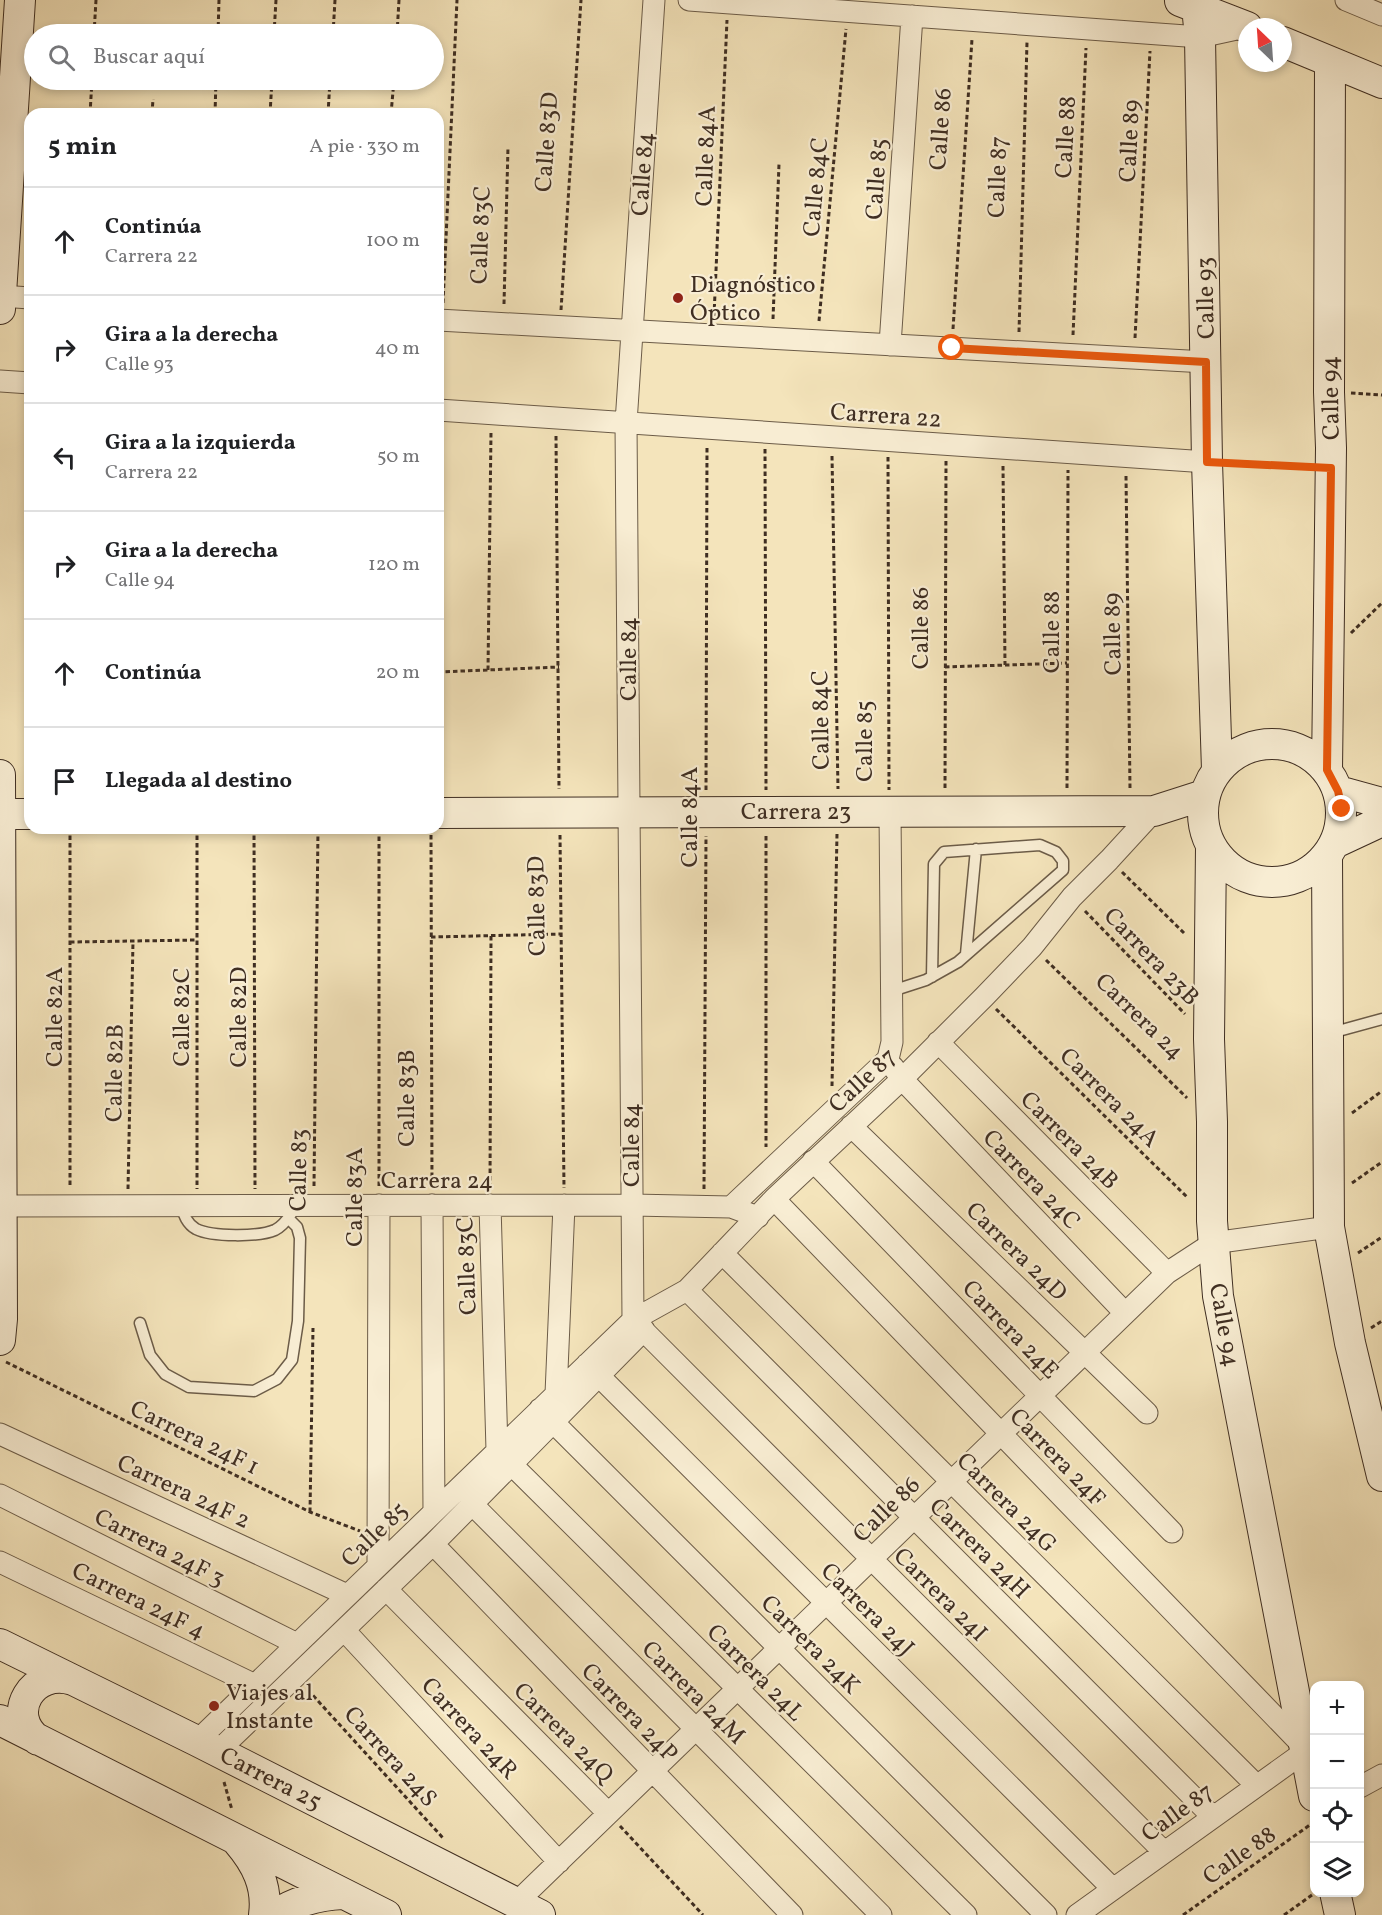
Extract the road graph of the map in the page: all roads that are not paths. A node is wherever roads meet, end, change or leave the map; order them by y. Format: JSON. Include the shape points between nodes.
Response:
{"nodes":[{"id":1,"x":20,"y":0,"type":"edge"},
{"id":2,"x":654,"y":0,"type":"edge"},
{"id":3,"x":689,"y":0,"type":"edge"},
{"id":4,"x":1346,"y":0,"type":"edge"},
{"id":5,"x":1187,"y":3,"type":"edge"},
{"id":6,"x":1382,"y":15,"type":"edge"},
{"id":7,"x":912,"y":16,"type":"junction"},
{"id":8,"x":1238,"y":23,"type":"edge"},
{"id":9,"x":1238,"y":29,"type":"edge"},
{"id":10,"x":1200,"y":37,"type":"junction"},
{"id":11,"x":1292,"y":46,"type":"edge"},
{"id":12,"x":1330,"y":62,"type":"junction"},
{"id":13,"x":1382,"y":83,"type":"edge"},
{"id":14,"x":7,"y":90,"type":"edge"},
{"id":15,"x":2,"y":249,"type":"edge"},
{"id":16,"x":1,"y":296,"type":"edge"},
{"id":17,"x":24,"y":298,"type":"edge"},
{"id":18,"x":0,"y":309,"type":"edge"},
{"id":19,"x":444,"y":320,"type":"edge"},
{"id":20,"x":632,"y":331,"type":"junction"},
{"id":21,"x":890,"y":345,"type":"junction"},
{"id":22,"x":1206,"y":362,"type":"junction"},
{"id":23,"x":0,"y":381,"type":"edge"},
{"id":24,"x":24,"y":383,"type":"edge"},
{"id":25,"x":444,"y":410,"type":"edge"},
{"id":26,"x":626,"y":423,"type":"junction"},
{"id":27,"x":1207,"y":462,"type":"junction"},
{"id":28,"x":0,"y":775,"type":"edge"},
{"id":29,"x":1333,"y":781,"type":"junction"},
{"id":30,"x":1211,"y":783,"type":"junction"},
{"id":31,"x":1382,"y":803,"type":"edge"},
{"id":32,"x":890,"y":811,"type":"junction"},
{"id":33,"x":1142,"y":811,"type":"junction"},
{"id":34,"x":629,"y":812,"type":"junction"},
{"id":35,"x":444,"y":813,"type":"edge"},
{"id":36,"x":0,"y":814,"type":"edge"},
{"id":37,"x":24,"y":814,"type":"edge"},
{"id":38,"x":1382,"y":821,"type":"edge"},
{"id":39,"x":1209,"y":844,"type":"junction"},
{"id":40,"x":976,"y":849,"type":"junction"},
{"id":41,"x":1331,"y":850,"type":"junction"},
{"id":42,"x":966,"y":954,"type":"junction"},
{"id":43,"x":932,"y":977,"type":"junction"},
{"id":44,"x":892,"y":991,"type":"junction"},
{"id":45,"x":1382,"y":1018,"type":"edge"},
{"id":46,"x":1328,"y":1034,"type":"junction"},
{"id":47,"x":938,"y":1042,"type":"junction"},
{"id":48,"x":890,"y":1050,"type":"junction"},
{"id":49,"x":902,"y":1079,"type":"junction"},
{"id":50,"x":851,"y":1126,"type":"junction"},
{"id":51,"x":813,"y":1161,"type":"junction"},
{"id":52,"x":774,"y":1199,"type":"junction"},
{"id":53,"x":379,"y":1205,"type":"junction"},
{"id":54,"x":432,"y":1205,"type":"junction"},
{"id":55,"x":490,"y":1205,"type":"junction"},
{"id":56,"x":564,"y":1205,"type":"junction"},
{"id":57,"x":632,"y":1205,"type":"junction"},
{"id":58,"x":1,"y":1206,"type":"edge"},
{"id":59,"x":189,"y":1206,"type":"junction"},
{"id":60,"x":731,"y":1207,"type":"junction"},
{"id":61,"x":299,"y":1210,"type":"junction"},
{"id":62,"x":1329,"y":1213,"type":"junction"},
{"id":63,"x":758,"y":1217,"type":"junction"},
{"id":64,"x":1212,"y":1232,"type":"junction"},
{"id":65,"x":722,"y":1253,"type":"junction"},
{"id":66,"x":1167,"y":1273,"type":"junction"},
{"id":67,"x":687,"y":1290,"type":"junction"},
{"id":68,"x":1125,"y":1314,"type":"junction"},
{"id":69,"x":140,"y":1323,"type":"dead end"},
{"id":70,"x":638,"y":1325,"type":"junction"},
{"id":71,"x":1,"y":1326,"type":"edge"},
{"id":72,"x":1085,"y":1352,"type":"junction"},
{"id":73,"x":592,"y":1369,"type":"junction"},
{"id":74,"x":556,"y":1394,"type":"junction"},
{"id":75,"x":1040,"y":1396,"type":"junction"},
{"id":76,"x":1147,"y":1413,"type":"dead end"},
{"id":77,"x":546,"y":1415,"type":"junction"},
{"id":78,"x":0,"y":1434,"type":"edge"},
{"id":79,"x":1000,"y":1434,"type":"junction"},
{"id":80,"x":504,"y":1457,"type":"junction"},
{"id":81,"x":1382,"y":1476,"type":"edge"},
{"id":82,"x":951,"y":1482,"type":"junction"},
{"id":83,"x":0,"y":1495,"type":"edge"},
{"id":84,"x":472,"y":1504,"type":"junction"},
{"id":85,"x":434,"y":1512,"type":"junction"},
{"id":86,"x":914,"y":1518,"type":"junction"},
{"id":87,"x":1172,"y":1532,"type":"dead end"},
{"id":88,"x":433,"y":1544,"type":"junction"},
{"id":89,"x":871,"y":1559,"type":"junction"},
{"id":90,"x":0,"y":1562,"type":"edge"},
{"id":91,"x":378,"y":1565,"type":"junction"},
{"id":92,"x":386,"y":1589,"type":"junction"},
{"id":93,"x":347,"y":1595,"type":"junction"},
{"id":94,"x":826,"y":1603,"type":"junction"},
{"id":95,"x":344,"y":1630,"type":"junction"},
{"id":96,"x":0,"y":1644,"type":"edge"},
{"id":97,"x":297,"y":1644,"type":"junction"},
{"id":98,"x":779,"y":1648,"type":"junction"},
{"id":99,"x":73,"y":1680,"type":"junction"},
{"id":100,"x":255,"y":1685,"type":"junction"},
{"id":101,"x":737,"y":1689,"type":"junction"},
{"id":102,"x":0,"y":1720,"type":"edge"},
{"id":103,"x":695,"y":1729,"type":"junction"},
{"id":104,"x":38,"y":1740,"type":"junction"},
{"id":105,"x":1307,"y":1750,"type":"junction"},
{"id":106,"x":212,"y":1756,"type":"junction"},
{"id":107,"x":652,"y":1771,"type":"junction"},
{"id":108,"x":1382,"y":1775,"type":"edge"},
{"id":109,"x":1364,"y":1784,"type":"edge"},
{"id":110,"x":1257,"y":1785,"type":"junction"},
{"id":111,"x":1313,"y":1789,"type":"edge"},
{"id":112,"x":608,"y":1813,"type":"junction"},
{"id":113,"x":1213,"y":1816,"type":"junction"},
{"id":114,"x":236,"y":1828,"type":"junction"},
{"id":115,"x":1164,"y":1852,"type":"junction"},
{"id":116,"x":559,"y":1862,"type":"junction"},
{"id":117,"x":1113,"y":1889,"type":"junction"},
{"id":118,"x":343,"y":1894,"type":"junction"},
{"id":119,"x":1336,"y":1897,"type":"edge"},
{"id":120,"x":528,"y":1909,"type":"edge"},
{"id":121,"x":264,"y":1915,"type":"edge"},
{"id":122,"x":275,"y":1915,"type":"edge"},
{"id":123,"x":386,"y":1915,"type":"edge"},
{"id":124,"x":792,"y":1915,"type":"edge"},
{"id":125,"x":881,"y":1915,"type":"edge"},
{"id":126,"x":966,"y":1915,"type":"edge"},
{"id":127,"x":1046,"y":1915,"type":"edge"},
{"id":128,"x":1077,"y":1915,"type":"edge"},
{"id":129,"x":1340,"y":1915,"type":"edge"}],
"edges":[{"from":1,"to":14,"type":"street"},
{"from":2,"to":20,"type":"street","name":"Calle 84"},
{"from":3,"to":7,"type":"street"},
{"from":4,"to":6,"type":"street"},
{"from":5,"to":8,"type":"street"},
{"from":5,"to":10,"type":"street","name":"Calle 93"},
{"from":7,"to":10,"type":"street"},
{"from":7,"to":21,"type":"street","name":"Calle 85"},
{"from":9,"to":10,"type":"street"},
{"from":10,"to":22,"type":"street","name":"Calle 93"},
{"from":11,"to":12,"type":"street"},
{"from":12,"to":13,"type":"street"},
{"from":12,"to":29,"type":"street","name":"Calle 94","via":[[1331,468],[1327,657]]},
{"from":14,"to":15,"type":"street"},
{"from":15,"to":16,"type":"street"},
{"from":16,"to":17,"type":"street"},
{"from":16,"to":18,"type":"street"},
{"from":19,"to":20,"type":"street"},
{"from":20,"to":21,"type":"street"},
{"from":20,"to":26,"type":"street","name":"Calle 84"},
{"from":21,"to":22,"type":"street"},
{"from":22,"to":27,"type":"street","name":"Calle 93"},
{"from":23,"to":24,"type":"street"},
{"from":25,"to":26,"type":"street","name":"Carrera 22"},
{"from":26,"to":27,"type":"street","name":"Carrera 22"},
{"from":26,"to":34,"type":"street","name":"Calle 84"},
{"from":27,"to":30,"type":"street","name":"Calle 93"},
{"from":28,"to":36,"type":"street"},
{"from":29,"to":30,"type":"street","via":[[1308,754],[1285,745],[1260,745],[1236,753]]},
{"from":29,"to":31,"type":"street"},
{"from":29,"to":41,"type":"street","via":[[1342,809]]},
{"from":30,"to":33,"type":"street","name":"Carrera 23"},
{"from":30,"to":39,"type":"street","via":[[1202,818]]},
{"from":32,"to":33,"type":"street","name":"Carrera 23"},
{"from":32,"to":34,"type":"street","name":"Carrera 23"},
{"from":32,"to":44,"type":"street","name":"Calle 85"},
{"from":33,"to":39,"type":"street","name":"Carrera 23"},
{"from":33,"to":47,"type":"street","name":"Calle 87","via":[[1109,860],[1072,897],[1032,947]]},
{"from":34,"to":35,"type":"street","name":"Carrera 23"},
{"from":34,"to":57,"type":"street","name":"Calle 84"},
{"from":36,"to":37,"type":"street"},
{"from":36,"to":58,"type":"street"},
{"from":38,"to":41,"type":"street"},
{"from":39,"to":41,"type":"street","via":[[1225,865],[1244,877],[1266,882],[1289,880],[1310,871]]},
{"from":39,"to":64,"type":"street","name":"Calle 94"},
{"from":40,"to":42,"type":"lane"},
{"from":40,"to":42,"type":"lane","via":[[1040,845],[1056,852],[1063,861],[1063,870]]},
{"from":40,"to":43,"type":"lane","via":[[944,852],[934,864]]},
{"from":41,"to":46,"type":"street"},
{"from":42,"to":43,"type":"lane"},
{"from":43,"to":44,"type":"lane"},
{"from":44,"to":48,"type":"street","name":"Calle 85"},
{"from":45,"to":46,"type":"lane"},
{"from":46,"to":62,"type":"street"},
{"from":47,"to":49,"type":"street","name":"Calle 87"},
{"from":47,"to":66,"type":"street","name":"Carrera 24B"},
{"from":48,"to":49,"type":"street","name":"Carrera 24C"},
{"from":48,"to":60,"type":"street"},
{"from":49,"to":50,"type":"street","name":"Calle 87"},
{"from":49,"to":68,"type":"street","name":"Carrera 24C"},
{"from":50,"to":51,"type":"street","name":"Calle 87"},
{"from":50,"to":72,"type":"street","name":"Carrera 24D"},
{"from":51,"to":52,"type":"street","name":"Calle 87"},
{"from":51,"to":75,"type":"street","name":"Carrera 24E"},
{"from":52,"to":63,"type":"street","name":"Calle 87"},
{"from":52,"to":79,"type":"street","name":"Carrera 24F"},
{"from":53,"to":54,"type":"street","name":"Carrera 24"},
{"from":53,"to":61,"type":"street","name":"Carrera 24"},
{"from":53,"to":91,"type":"street","name":"Calle 83A"},
{"from":54,"to":55,"type":"street","name":"Carrera 24"},
{"from":54,"to":85,"type":"street"},
{"from":55,"to":56,"type":"street","name":"Carrera 24"},
{"from":55,"to":80,"type":"street","name":"Calle 83C"},
{"from":56,"to":57,"type":"street","name":"Carrera 24"},
{"from":56,"to":74,"type":"street"},
{"from":57,"to":60,"type":"street","name":"Carrera 24"},
{"from":57,"to":70,"type":"street","name":"Calle 84"},
{"from":58,"to":59,"type":"street","name":"Carrera 24"},
{"from":58,"to":71,"type":"street"},
{"from":59,"to":61,"type":"street","name":"Carrera 24","via":[[255,1205]]},
{"from":59,"to":61,"type":"lane","via":[[186,1220],[195,1229],[212,1233],[261,1234],[277,1229]]},
{"from":60,"to":63,"type":"street","name":"Carrera 24"},
{"from":61,"to":69,"type":"lane","via":[[298,1321],[292,1360],[277,1379],[254,1391],[189,1387],[165,1374],[150,1355]]},
{"from":62,"to":64,"type":"street","name":"Calle 86"},
{"from":62,"to":81,"type":"street","via":[[1350,1343]]},
{"from":63,"to":65,"type":"street","name":"Calle 87"},
{"from":64,"to":66,"type":"street","name":"Calle 86"},
{"from":64,"to":105,"type":"street","name":"Calle 94","via":[[1218,1296]]},
{"from":65,"to":67,"type":"street","name":"Calle 87"},
{"from":65,"to":82,"type":"street","name":"Carrera 24G"},
{"from":66,"to":68,"type":"street","name":"Calle 86"},
{"from":67,"to":70,"type":"street","name":"Calle 87"},
{"from":67,"to":86,"type":"street","name":"Carrera 24H"},
{"from":68,"to":72,"type":"street","name":"Calle 86"},
{"from":70,"to":73,"type":"street","name":"Calle 87"},
{"from":70,"to":89,"type":"street","name":"Carrera 24I"},
{"from":72,"to":75,"type":"street","name":"Calle 86"},
{"from":72,"to":76,"type":"street","name":"Carrera 24D"},
{"from":73,"to":74,"type":"street","name":"Calle 85"},
{"from":73,"to":77,"type":"street"},
{"from":73,"to":94,"type":"street","name":"Carrera 24J"},
{"from":74,"to":77,"type":"street","name":"Calle 85"},
{"from":75,"to":79,"type":"street","name":"Calle 86"},
{"from":75,"to":87,"type":"street","name":"Carrera 24E"},
{"from":77,"to":80,"type":"street","name":"Calle 85"},
{"from":77,"to":98,"type":"street","name":"Carrera 24K"},
{"from":78,"to":93,"type":"street","name":"Carrera 24F 2"},
{"from":79,"to":82,"type":"street","name":"Calle 86"},
{"from":79,"to":105,"type":"street","name":"Carrera 24F"},
{"from":80,"to":84,"type":"street"},
{"from":80,"to":85,"type":"street","name":"Calle 85"},
{"from":80,"to":101,"type":"street","name":"Carrera 24L"},
{"from":82,"to":86,"type":"street","name":"Calle 86"},
{"from":82,"to":110,"type":"street","name":"Carrera 24G"},
{"from":83,"to":97,"type":"street","name":"Carrera 24F 3"},
{"from":84,"to":88,"type":"street"},
{"from":84,"to":103,"type":"street","name":"Carrera 24M"},
{"from":85,"to":91,"type":"street","name":"Calle 85"},
{"from":86,"to":89,"type":"street","name":"Calle 86"},
{"from":86,"to":113,"type":"street","name":"Carrera 24H"},
{"from":88,"to":92,"type":"street"},
{"from":88,"to":107,"type":"street","name":"Carrera 24P"},
{"from":89,"to":94,"type":"street","name":"Calle 86"},
{"from":89,"to":115,"type":"street","name":"Carrera 24I"},
{"from":90,"to":100,"type":"street","name":"Carrera 24F 4"},
{"from":91,"to":93,"type":"street","name":"Calle 85"},
{"from":92,"to":95,"type":"street"},
{"from":92,"to":112,"type":"street","name":"Carrera 24Q"},
{"from":93,"to":97,"type":"street","name":"Calle 85"},
{"from":94,"to":98,"type":"street","name":"Calle 86"},
{"from":94,"to":117,"type":"street","name":"Carrera 24J"},
{"from":95,"to":106,"type":"street"},
{"from":95,"to":116,"type":"street","name":"Carrera 24R"},
{"from":96,"to":99,"type":"street","name":"Carrera 25"},
{"from":97,"to":100,"type":"street","name":"Calle 85"},
{"from":98,"to":101,"type":"street","name":"Calle 86"},
{"from":98,"to":127,"type":"street","name":"Carrera 24K"},
{"from":99,"to":104,"type":"street","via":[[47,1679],[28,1695],[24,1719]]},
{"from":99,"to":106,"type":"street","name":"Carrera 25"},
{"from":100,"to":106,"type":"street","name":"Calle 85"},
{"from":101,"to":103,"type":"street","name":"Calle 86"},
{"from":101,"to":126,"type":"street","name":"Carrera 24L"},
{"from":102,"to":104,"type":"street"},
{"from":103,"to":107,"type":"street","name":"Calle 86"},
{"from":103,"to":125,"type":"street","name":"Carrera 24M"},
{"from":104,"to":114,"type":"street"},
{"from":105,"to":110,"type":"street","name":"Calle 87"},
{"from":105,"to":111,"type":"street","name":"Calle 94"},
{"from":106,"to":120,"type":"street","name":"Carrera 25"},
{"from":107,"to":112,"type":"street","name":"Calle 86"},
{"from":107,"to":124,"type":"street","name":"Carrera 24P"},
{"from":108,"to":109,"type":"street"},
{"from":110,"to":113,"type":"street","name":"Calle 87"},
{"from":112,"to":116,"type":"street","name":"Calle 86"},
{"from":113,"to":115,"type":"street","name":"Calle 87"},
{"from":114,"to":118,"type":"street"},
{"from":114,"to":121,"type":"street","via":[[258,1871]]},
{"from":115,"to":117,"type":"street","name":"Calle 87"},
{"from":116,"to":120,"type":"street","name":"Calle 86"},
{"from":117,"to":128,"type":"street","name":"Calle 87"},
{"from":118,"to":122,"type":"street","via":[[308,1899]]},
{"from":118,"to":123,"type":"street"},
{"from":119,"to":129,"type":"street"}]}
